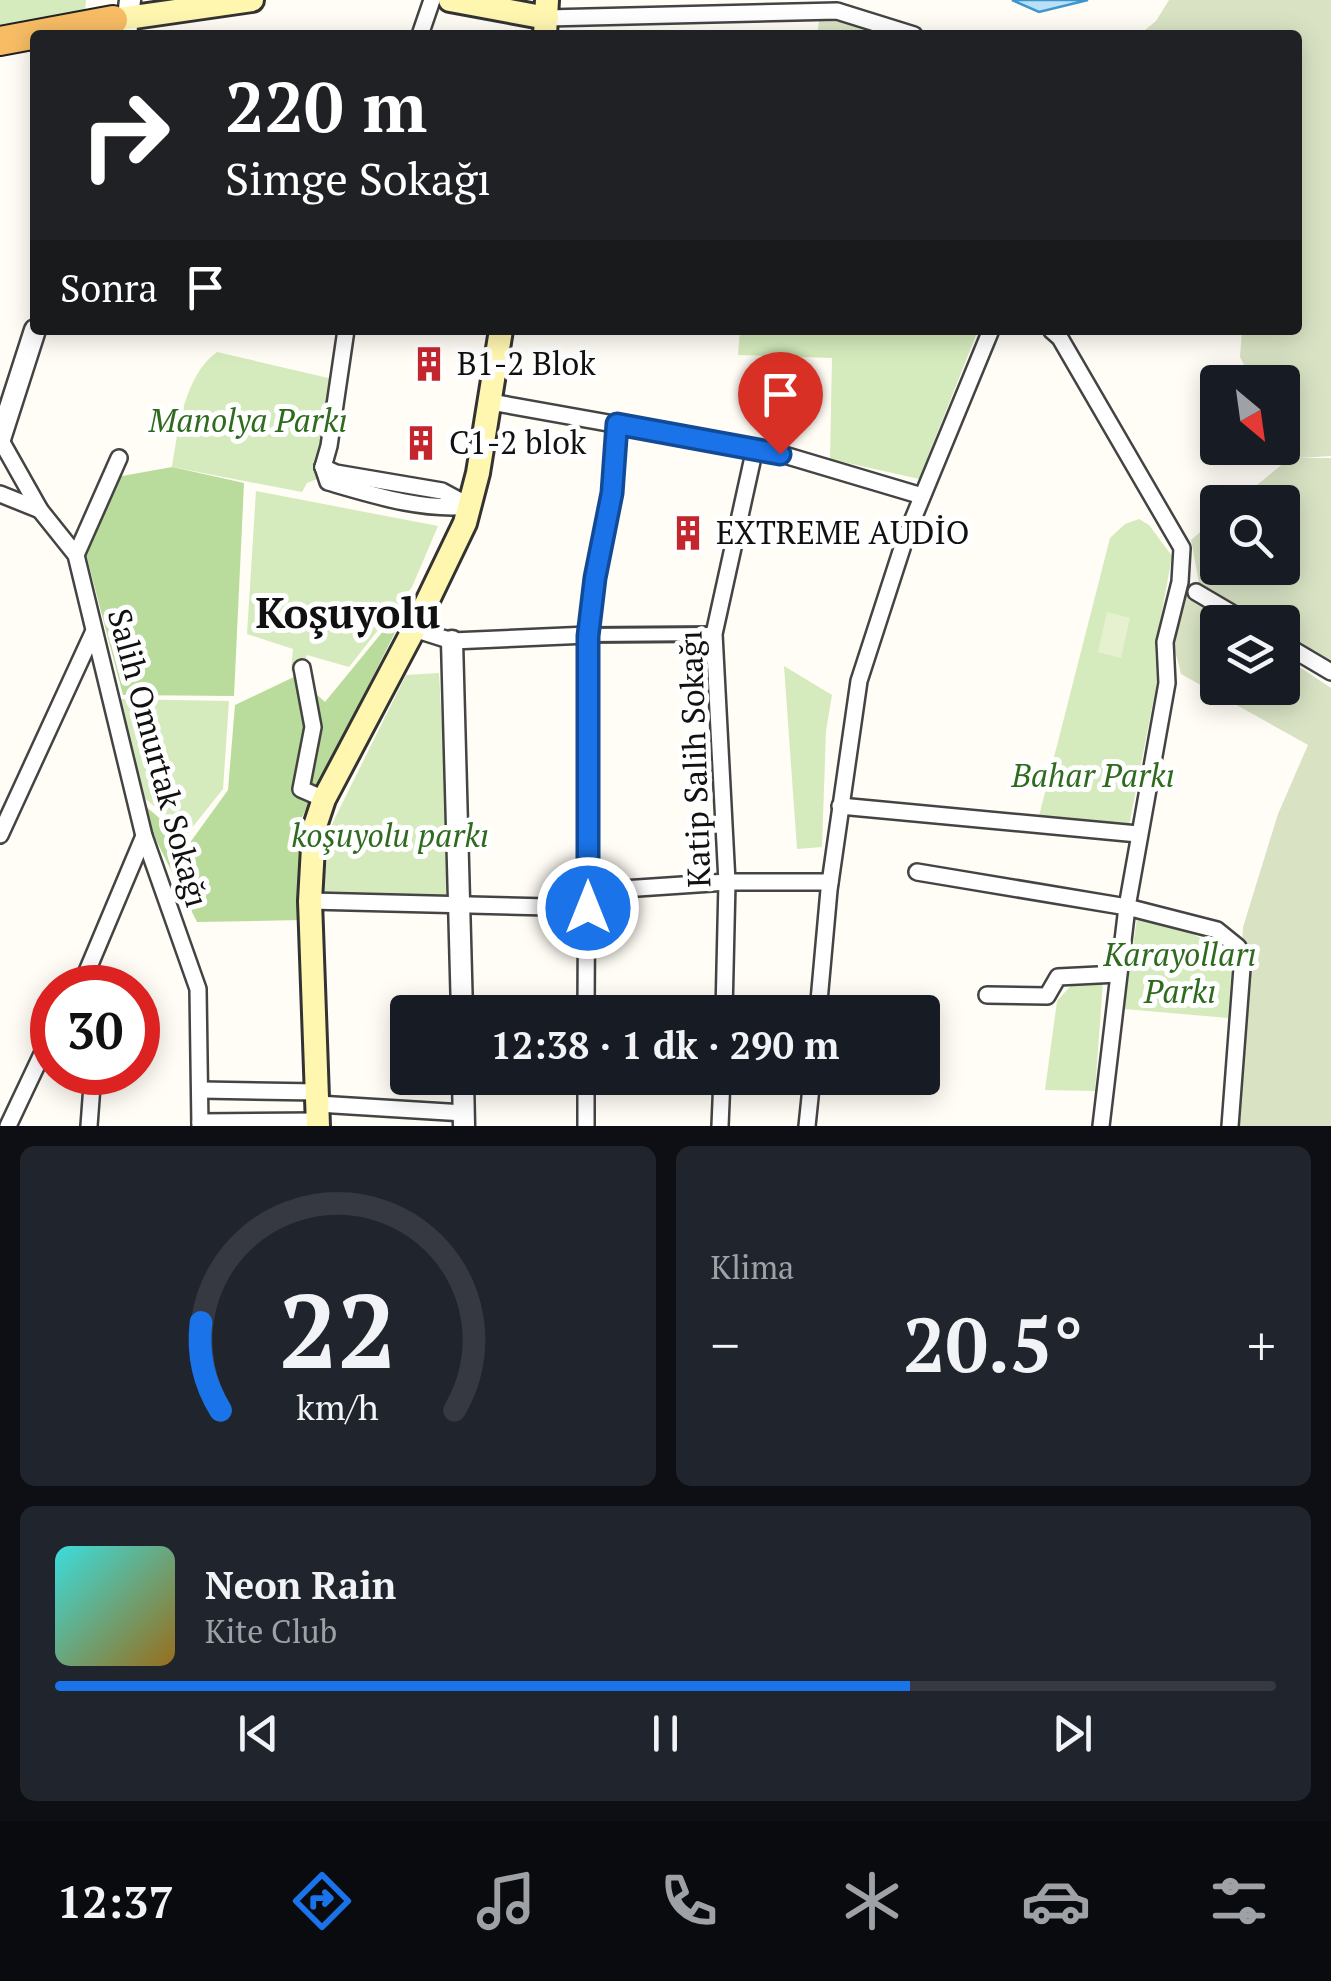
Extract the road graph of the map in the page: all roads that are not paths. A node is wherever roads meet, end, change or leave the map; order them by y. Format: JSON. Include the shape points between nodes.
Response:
{"nodes":[{"id":1,"x":165,"y":0,"type":"edge"},
{"id":2,"x":252,"y":0,"type":"edge"},
{"id":3,"x":432,"y":0,"type":"edge"},
{"id":4,"x":450,"y":0,"type":"edge"},
{"id":5,"x":198,"y":4,"type":"edge"},
{"id":6,"x":546,"y":18,"type":"edge"},
{"id":7,"x":125,"y":24,"type":"edge"},
{"id":8,"x":89,"y":30,"type":"edge"},
{"id":9,"x":422,"y":30,"type":"edge"},
{"id":10,"x":898,"y":30,"type":"edge"},
{"id":11,"x":30,"y":40,"type":"edge"},
{"id":12,"x":0,"y":45,"type":"edge"},
{"id":13,"x":30,"y":47,"type":"edge"},
{"id":14,"x":32,"y":335,"type":"edge"},
{"id":15,"x":33,"y":335,"type":"edge"},
{"id":16,"x":345,"y":335,"type":"edge"},
{"id":17,"x":500,"y":335,"type":"edge"},
{"id":18,"x":989,"y":335,"type":"edge"},
{"id":19,"x":1057,"y":335,"type":"edge"},
{"id":20,"x":0,"y":395,"type":"edge"},
{"id":21,"x":490,"y":402,"type":"junction"},
{"id":22,"x":617,"y":424,"type":"junction"},
{"id":23,"x":0,"y":439,"type":"edge"},
{"id":24,"x":756,"y":448,"type":"junction"},
{"id":25,"x":119,"y":458,"type":"dead end"},
{"id":26,"x":0,"y":494,"type":"edge"},
{"id":27,"x":922,"y":496,"type":"junction"},
{"id":28,"x":470,"y":506,"type":"junction"},
{"id":29,"x":40,"y":510,"type":"junction"},
{"id":30,"x":76,"y":555,"type":"junction"},
{"id":31,"x":1196,"y":592,"type":"dead end"},
{"id":32,"x":1218,"y":605,"type":"edge"},
{"id":33,"x":414,"y":630,"type":"junction"},
{"id":34,"x":94,"y":634,"type":"junction"},
{"id":35,"x":714,"y":634,"type":"junction"},
{"id":36,"x":588,"y":636,"type":"junction"},
{"id":37,"x":452,"y":641,"type":"junction"},
{"id":38,"x":1300,"y":654,"type":"edge"},
{"id":39,"x":302,"y":668,"type":"dead end"},
{"id":40,"x":1331,"y":672,"type":"edge"},
{"id":41,"x":324,"y":799,"type":"junction"},
{"id":42,"x":840,"y":806,"type":"junction"},
{"id":43,"x":1138,"y":834,"type":"junction"},
{"id":44,"x":0,"y":836,"type":"edge"},
{"id":45,"x":144,"y":836,"type":"junction"},
{"id":46,"x":917,"y":872,"type":"dead end"},
{"id":47,"x":727,"y":882,"type":"junction"},
{"id":48,"x":830,"y":882,"type":"junction"},
{"id":49,"x":310,"y":901,"type":"junction"},
{"id":50,"x":459,"y":906,"type":"junction"},
{"id":51,"x":1127,"y":907,"type":"junction"},
{"id":52,"x":588,"y":908,"type":"junction"},
{"id":53,"x":95,"y":965,"type":"edge"},
{"id":54,"x":1118,"y":974,"type":"junction"},
{"id":55,"x":462,"y":995,"type":"edge"},
{"id":56,"x":586,"y":995,"type":"edge"},
{"id":57,"x":724,"y":995,"type":"edge"},
{"id":58,"x":820,"y":995,"type":"edge"},
{"id":59,"x":987,"y":995,"type":"dead end"},
{"id":60,"x":30,"y":1080,"type":"edge"},
{"id":61,"x":201,"y":1090,"type":"junction"},
{"id":62,"x":91,"y":1095,"type":"edge"},
{"id":63,"x":586,"y":1095,"type":"edge"},
{"id":64,"x":721,"y":1095,"type":"edge"},
{"id":65,"x":810,"y":1095,"type":"edge"},
{"id":66,"x":318,"y":1111,"type":"edge"},
{"id":67,"x":464,"y":1119,"type":"edge"},
{"id":68,"x":200,"y":1124,"type":"edge"},
{"id":69,"x":8,"y":1126,"type":"edge"},
{"id":70,"x":89,"y":1126,"type":"edge"},
{"id":71,"x":586,"y":1126,"type":"edge"},
{"id":72,"x":720,"y":1126,"type":"edge"},
{"id":73,"x":806,"y":1126,"type":"edge"},
{"id":74,"x":1101,"y":1126,"type":"edge"},
{"id":75,"x":1230,"y":1126,"type":"edge"}],
"edges":[{"from":1,"to":5,"type":"main road"},
{"from":2,"to":5,"type":"main road"},
{"from":3,"to":9,"type":"street"},
{"from":4,"to":6,"type":"main road"},
{"from":5,"to":7,"type":"main road","via":[[152,24]]},
{"from":6,"to":10,"type":"street","via":[[837,11]]},
{"from":7,"to":8,"type":"highway"},
{"from":11,"to":12,"type":"highway"},
{"from":12,"to":13,"type":"highway"},
{"from":14,"to":20,"type":"street"},
{"from":15,"to":23,"type":"street"},
{"from":16,"to":28,"type":"street","via":[[323,467],[442,491]]},
{"from":17,"to":21,"type":"main road"},
{"from":18,"to":27,"type":"street"},
{"from":19,"to":43,"type":"street","via":[[1182,548],[1165,642],[1167,683]]},
{"from":21,"to":22,"type":"street"},
{"from":21,"to":28,"type":"main road"},
{"from":22,"to":24,"type":"street"},
{"from":22,"to":36,"type":"street"},
{"from":23,"to":29,"type":"street","name":"Salih Omurtak Sokağı"},
{"from":24,"to":27,"type":"street"},
{"from":24,"to":35,"type":"street","name":"Katip Salih Sokağı"},
{"from":25,"to":30,"type":"street"},
{"from":26,"to":29,"type":"street","name":"Salih Omurtak Sokağı"},
{"from":27,"to":42,"type":"street","via":[[859,682]]},
{"from":28,"to":33,"type":"main road"},
{"from":29,"to":30,"type":"street","name":"Salih Omurtak Sokağı"},
{"from":30,"to":34,"type":"street","name":"Salih Omurtak Sokağı"},
{"from":31,"to":32,"type":"street"},
{"from":33,"to":37,"type":"street"},
{"from":33,"to":41,"type":"main road"},
{"from":34,"to":44,"type":"street"},
{"from":34,"to":45,"type":"street","name":"Salih Omurtak Sokağı"},
{"from":35,"to":36,"type":"street"},
{"from":35,"to":47,"type":"street","name":"Katip Salih Sokağı"},
{"from":36,"to":37,"type":"street"},
{"from":36,"to":52,"type":"street"},
{"from":37,"to":50,"type":"street"},
{"from":38,"to":40,"type":"street"},
{"from":39,"to":41,"type":"street","via":[[313,726],[301,789]]},
{"from":41,"to":49,"type":"main road","via":[[314,829]]},
{"from":42,"to":43,"type":"street"},
{"from":42,"to":48,"type":"street"},
{"from":43,"to":51,"type":"street"},
{"from":45,"to":53,"type":"street"},
{"from":45,"to":61,"type":"street","name":"Salih Omurtak Sokağı","via":[[198,989]]},
{"from":46,"to":51,"type":"street"},
{"from":47,"to":48,"type":"street"},
{"from":47,"to":52,"type":"street","via":[[608,890]]},
{"from":47,"to":57,"type":"street","name":"Katip Salih Sokağı"},
{"from":48,"to":58,"type":"street"},
{"from":49,"to":50,"type":"street"},
{"from":49,"to":66,"type":"main road"},
{"from":50,"to":52,"type":"street"},
{"from":50,"to":55,"type":"street"},
{"from":51,"to":54,"type":"street"},
{"from":51,"to":75,"type":"street","via":[[1217,930],[1238,946]]},
{"from":52,"to":56,"type":"street"},
{"from":54,"to":59,"type":"street","via":[[1058,977],[1047,996]]},
{"from":54,"to":74,"type":"street"},
{"from":60,"to":69,"type":"street"},
{"from":61,"to":66,"type":"street"},
{"from":61,"to":68,"type":"street","name":"Salih Omurtak Sokağı"},
{"from":62,"to":70,"type":"street"},
{"from":63,"to":71,"type":"street"},
{"from":64,"to":72,"type":"street"},
{"from":65,"to":73,"type":"street"},
{"from":66,"to":67,"type":"street"},
{"from":66,"to":68,"type":"street","name":"Salih Omurtak Sokağı"}]}
